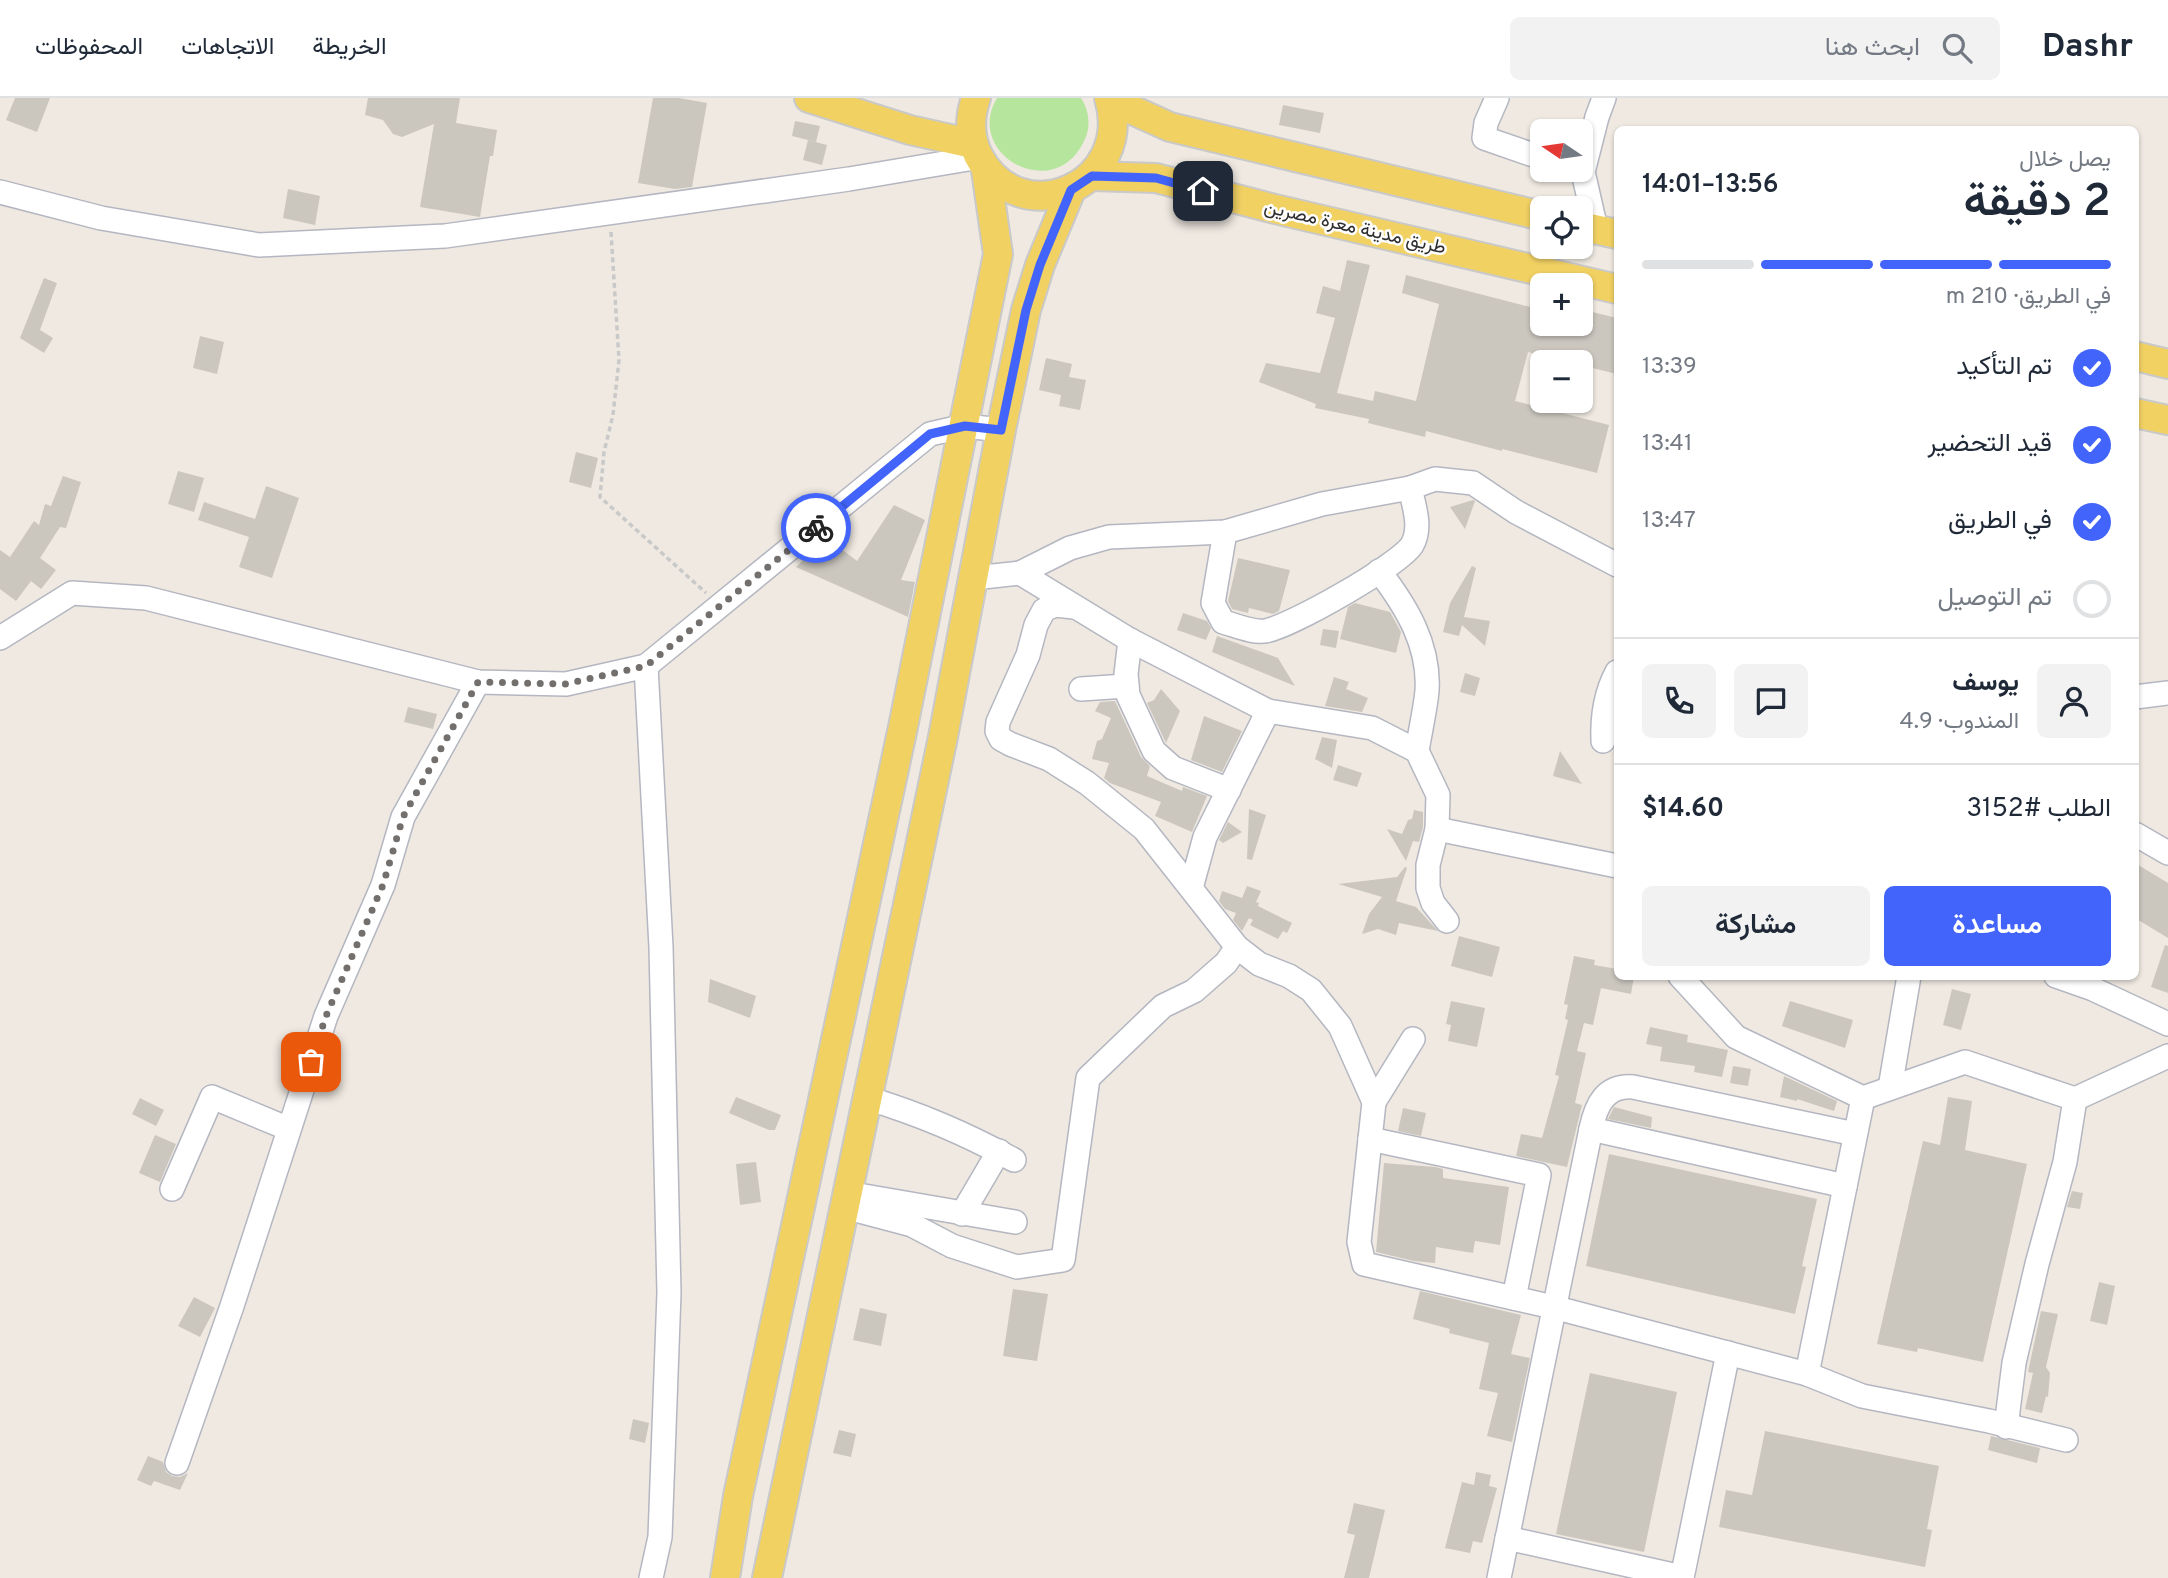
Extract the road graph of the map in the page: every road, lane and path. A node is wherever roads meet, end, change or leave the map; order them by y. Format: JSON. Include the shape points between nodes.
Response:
{"nodes":[{"id":1,"x":808,"y":98,"type":"edge"},
{"id":2,"x":976,"y":98,"type":"edge"},
{"id":3,"x":1497,"y":98,"type":"edge"},
{"id":4,"x":1604,"y":98,"type":"edge"},
{"id":5,"x":1109,"y":99,"type":"edge"},
{"id":6,"x":1593,"y":130,"type":"edge"},
{"id":7,"x":1530,"y":154,"type":"edge"},
{"id":8,"x":980,"y":157,"type":"junction"},
{"id":9,"x":1583,"y":182,"type":"edge"},
{"id":10,"x":1082,"y":183,"type":"junction"},
{"id":11,"x":0,"y":192,"type":"edge"},
{"id":12,"x":1530,"y":213,"type":"edge"},
{"id":13,"x":609,"y":214,"type":"junction"},
{"id":14,"x":1598,"y":230,"type":"edge"},
{"id":15,"x":1614,"y":288,"type":"edge"},
{"id":16,"x":2139,"y":357,"type":"edge"},
{"id":17,"x":2168,"y":364,"type":"edge"},
{"id":18,"x":2139,"y":414,"type":"edge"},
{"id":19,"x":2168,"y":421,"type":"edge"},
{"id":20,"x":965,"y":426,"type":"junction"},
{"id":21,"x":1001,"y":430,"type":"junction"},
{"id":22,"x":1410,"y":488,"type":"junction"},
{"id":23,"x":1225,"y":532,"type":"junction"},
{"id":24,"x":1614,"y":563,"type":"edge"},
{"id":25,"x":1379,"y":571,"type":"junction"},
{"id":26,"x":1020,"y":573,"type":"junction"},
{"id":27,"x":974,"y":578,"type":"junction"},
{"id":28,"x":721,"y":606,"type":"junction"},
{"id":29,"x":1074,"y":607,"type":"junction"},
{"id":30,"x":0,"y":638,"type":"edge"},
{"id":31,"x":1130,"y":640,"type":"junction"},
{"id":32,"x":646,"y":666,"type":"junction"},
{"id":33,"x":1614,"y":680,"type":"edge"},
{"id":34,"x":478,"y":682,"type":"junction"},
{"id":35,"x":1126,"y":686,"type":"junction"},
{"id":36,"x":1081,"y":689,"type":"dead end"},
{"id":37,"x":2168,"y":693,"type":"edge"},
{"id":38,"x":2139,"y":697,"type":"edge"},
{"id":39,"x":1268,"y":711,"type":"junction"},
{"id":40,"x":1603,"y":741,"type":"dead end"},
{"id":41,"x":1417,"y":751,"type":"junction"},
{"id":42,"x":1229,"y":790,"type":"junction"},
{"id":43,"x":1437,"y":829,"type":"junction"},
{"id":44,"x":2139,"y":836,"type":"edge"},
{"id":45,"x":2166,"y":848,"type":"edge"},
{"id":46,"x":1614,"y":865,"type":"edge"},
{"id":47,"x":1191,"y":888,"type":"junction"},
{"id":48,"x":1447,"y":921,"type":"dead end"},
{"id":49,"x":1237,"y":947,"type":"junction"},
{"id":50,"x":1684,"y":980,"type":"edge"},
{"id":51,"x":1908,"y":980,"type":"edge"},
{"id":52,"x":2067,"y":980,"type":"edge"},
{"id":53,"x":2168,"y":1024,"type":"edge"},
{"id":54,"x":1413,"y":1039,"type":"dead end"},
{"id":55,"x":2168,"y":1056,"type":"edge"},
{"id":56,"x":1890,"y":1088,"type":"junction"},
{"id":57,"x":867,"y":1098,"type":"junction"},
{"id":58,"x":1863,"y":1098,"type":"junction"},
{"id":59,"x":2075,"y":1099,"type":"junction"},
{"id":60,"x":1374,"y":1102,"type":"junction"},
{"id":61,"x":289,"y":1129,"type":"junction"},
{"id":62,"x":1591,"y":1129,"type":"junction"},
{"id":63,"x":1855,"y":1134,"type":"junction"},
{"id":64,"x":1370,"y":1139,"type":"junction"},
{"id":65,"x":1845,"y":1186,"type":"junction"},
{"id":66,"x":172,"y":1189,"type":"dead end"},
{"id":67,"x":846,"y":1200,"type":"junction"},
{"id":68,"x":962,"y":1214,"type":"junction"},
{"id":69,"x":1015,"y":1222,"type":"dead end"},
{"id":70,"x":1514,"y":1298,"type":"junction"},
{"id":71,"x":1553,"y":1307,"type":"junction"},
{"id":72,"x":1728,"y":1353,"type":"junction"},
{"id":73,"x":1807,"y":1374,"type":"junction"},
{"id":74,"x":2006,"y":1427,"type":"junction"},
{"id":75,"x":2066,"y":1440,"type":"dead end"},
{"id":76,"x":177,"y":1464,"type":"dead end"},
{"id":77,"x":1507,"y":1538,"type":"junction"},
{"id":78,"x":651,"y":1578,"type":"edge"},
{"id":79,"x":725,"y":1578,"type":"edge"},
{"id":80,"x":767,"y":1578,"type":"edge"},
{"id":81,"x":1499,"y":1578,"type":"edge"},
{"id":82,"x":1682,"y":1578,"type":"edge"}],
"edges":[{"from":1,"to":8,"type":"main road"},
{"from":2,"to":8,"type":"main road","via":[[970,131]]},
{"from":3,"to":7,"type":"street","via":[[1484,138]]},
{"from":4,"to":6,"type":"street"},
{"from":5,"to":10,"type":"main road","via":[[1112,140],[1104,159]]},
{"from":5,"to":12,"type":"main road","via":[[1170,127]]},
{"from":8,"to":10,"type":"main road","name":"طريق مدينة معرة مصرين","via":[[1000,183],[1023,194],[1047,196]]},
{"from":8,"to":13,"type":"street"},
{"from":8,"to":20,"type":"main road","via":[[998,254]]},
{"from":9,"to":14,"type":"street"},
{"from":10,"to":15,"type":"main road","name":"طريق مدينة معرة مصرين","via":[[1156,178]]},
{"from":10,"to":21,"type":"main road","via":[[1040,265]]},
{"from":11,"to":13,"type":"street","via":[[101,218],[259,245],[445,236]]},
{"from":13,"to":28,"type":"path","via":[[619,360],[600,497]]},
{"from":16,"to":17,"type":"main road"},
{"from":18,"to":19,"type":"main road"},
{"from":20,"to":21,"type":"street"},
{"from":20,"to":28,"type":"street","via":[[943,429],[920,440]]},
{"from":20,"to":79,"type":"main road","via":[[738,1496]]},
{"from":21,"to":27,"type":"main road"},
{"from":22,"to":23,"type":"street","via":[[1322,504]]},
{"from":22,"to":24,"type":"street","via":[[1435,479],[1473,482],[1516,512]]},
{"from":22,"to":25,"type":"street","via":[[1416,536],[1411,547]]},
{"from":23,"to":25,"type":"street","via":[[1213,603],[1223,622],[1262,632],[1297,621]]},
{"from":23,"to":26,"type":"street","via":[[1109,537],[1070,548]]},
{"from":25,"to":41,"type":"street","via":[[1414,623],[1423,654],[1427,690]]},
{"from":26,"to":27,"type":"street"},
{"from":26,"to":29,"type":"street"},
{"from":27,"to":57,"type":"main road"},
{"from":28,"to":32,"type":"street"},
{"from":29,"to":31,"type":"street"},
{"from":29,"to":47,"type":"street","via":[[1055,605],[1044,610],[997,732],[1001,739],[1049,759],[1087,783],[1144,829]]},
{"from":30,"to":34,"type":"street","via":[[72,593],[146,598]]},
{"from":31,"to":35,"type":"street"},
{"from":31,"to":39,"type":"street"},
{"from":32,"to":34,"type":"street","via":[[566,684]]},
{"from":32,"to":78,"type":"street","via":[[670,1293],[660,1537]]},
{"from":33,"to":40,"type":"street","via":[[1606,697]]},
{"from":34,"to":61,"type":"street","via":[[403,817],[383,885],[326,1016]]},
{"from":35,"to":36,"type":"street"},
{"from":35,"to":42,"type":"street","via":[[1148,741],[1162,760]]},
{"from":37,"to":38,"type":"street"},
{"from":39,"to":41,"type":"street","via":[[1372,728]]},
{"from":39,"to":42,"type":"street"},
{"from":41,"to":43,"type":"street","via":[[1438,795]]},
{"from":42,"to":47,"type":"street","via":[[1205,837]]},
{"from":43,"to":46,"type":"street"},
{"from":43,"to":48,"type":"street","via":[[1428,888]]},
{"from":44,"to":45,"type":"street"},
{"from":47,"to":49,"type":"street"},
{"from":49,"to":60,"type":"street","via":[[1259,964],[1311,990],[1340,1026]]},
{"from":49,"to":67,"type":"street","via":[[1226,963],[1194,991],[1163,1006],[1088,1078],[1063,1260],[1017,1267],[952,1247],[912,1225]]},
{"from":50,"to":58,"type":"street","via":[[1736,1037]]},
{"from":51,"to":56,"type":"street"},
{"from":52,"to":53,"type":"street"},
{"from":54,"to":60,"type":"street"},
{"from":55,"to":59,"type":"street"},
{"from":56,"to":58,"type":"street"},
{"from":56,"to":59,"type":"street","via":[[1965,1062]]},
{"from":57,"to":67,"type":"main road"},
{"from":57,"to":68,"type":"street","via":[[925,1116],[1007,1156]]},
{"from":58,"to":63,"type":"street"},
{"from":59,"to":74,"type":"street","via":[[2065,1162],[2014,1363]]},
{"from":60,"to":64,"type":"street"},
{"from":61,"to":66,"type":"street","via":[[212,1097]]},
{"from":61,"to":76,"type":"street"},
{"from":62,"to":63,"type":"street","via":[[1603,1097],[1625,1086]]},
{"from":62,"to":65,"type":"street"},
{"from":62,"to":71,"type":"street"},
{"from":63,"to":65,"type":"street"},
{"from":64,"to":70,"type":"street","via":[[1359,1242],[1364,1264]]},
{"from":64,"to":70,"type":"street","via":[[1539,1175]]},
{"from":65,"to":73,"type":"street"},
{"from":67,"to":68,"type":"street"},
{"from":67,"to":80,"type":"main road"},
{"from":68,"to":69,"type":"street"},
{"from":70,"to":71,"type":"street"},
{"from":71,"to":72,"type":"street"},
{"from":71,"to":77,"type":"street"},
{"from":72,"to":73,"type":"street"},
{"from":72,"to":82,"type":"street"},
{"from":73,"to":74,"type":"street","via":[[1862,1396]]},
{"from":74,"to":75,"type":"street"},
{"from":77,"to":81,"type":"street"},
{"from":77,"to":82,"type":"street"}]}
